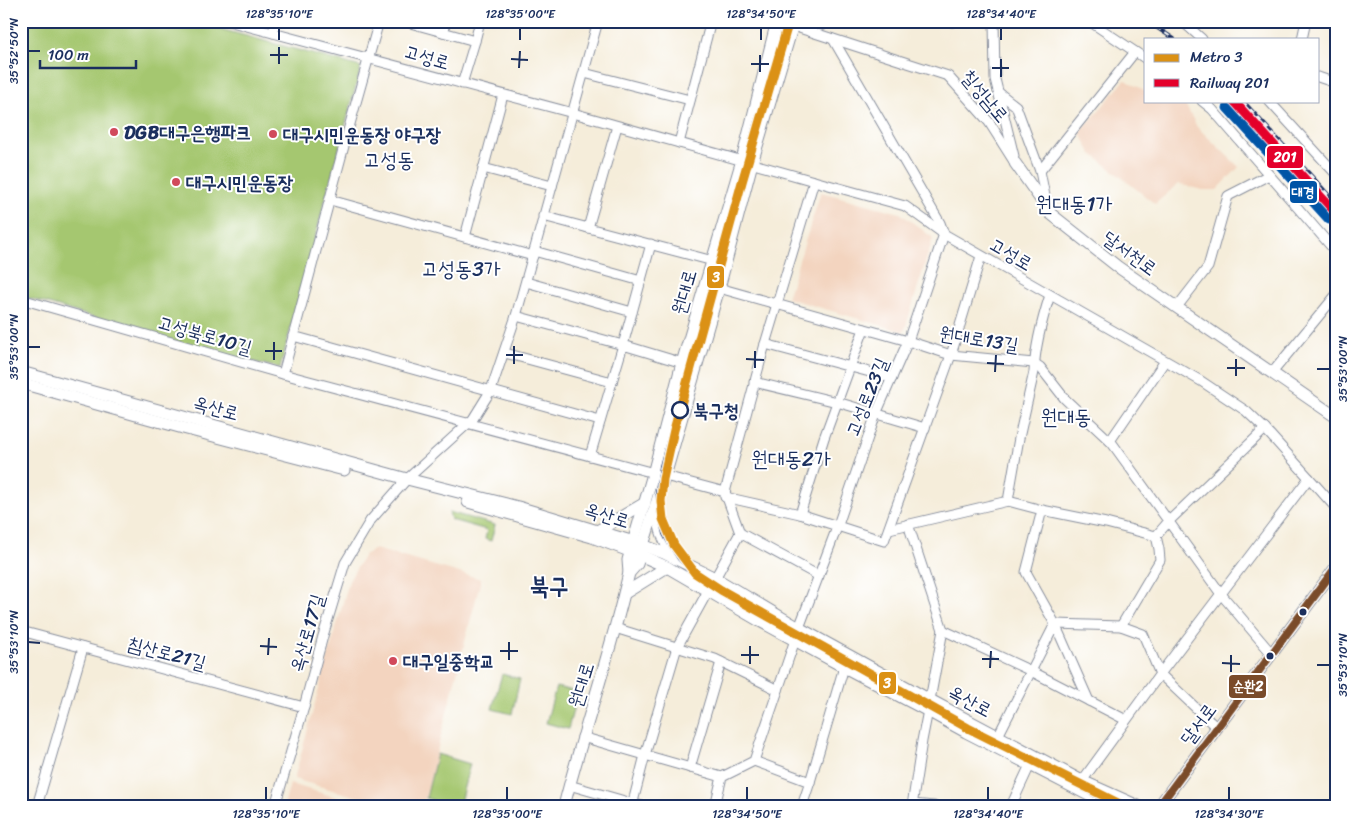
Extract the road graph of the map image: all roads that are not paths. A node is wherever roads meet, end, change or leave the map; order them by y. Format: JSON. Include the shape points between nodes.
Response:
{"nodes":[{"id":1,"x":228,"y":21,"type":"edge"},
{"id":2,"x":276,"y":21,"type":"edge"},
{"id":3,"x":380,"y":21,"type":"edge"},
{"id":4,"x":446,"y":21,"type":"edge"},
{"id":5,"x":480,"y":21,"type":"edge"},
{"id":6,"x":598,"y":21,"type":"edge"},
{"id":7,"x":711,"y":21,"type":"edge"},
{"id":8,"x":776,"y":21,"type":"edge"},
{"id":9,"x":994,"y":21,"type":"edge"},
{"id":10,"x":1089,"y":21,"type":"edge"},
{"id":11,"x":1182,"y":21,"type":"edge"},
{"id":12,"x":1306,"y":21,"type":"edge"},
{"id":13,"x":409,"y":22,"type":"edge"},
{"id":14,"x":796,"y":24,"type":"edge"},
{"id":15,"x":444,"y":32,"type":"junction"},
{"id":16,"x":272,"y":33,"type":"junction"},
{"id":17,"x":1201,"y":38,"type":"edge"},
{"id":18,"x":1302,"y":38,"type":"edge"},
{"id":19,"x":833,"y":39,"type":"junction"},
{"id":20,"x":475,"y":41,"type":"junction"},
{"id":21,"x":1135,"y":52,"type":"junction"},
{"id":22,"x":368,"y":58,"type":"junction"},
{"id":23,"x":1144,"y":58,"type":"edge"},
{"id":24,"x":584,"y":73,"type":"junction"},
{"id":25,"x":1320,"y":78,"type":"edge"},
{"id":26,"x":1336,"y":83,"type":"edge"},
{"id":27,"x":462,"y":84,"type":"junction"},
{"id":28,"x":998,"y":92,"type":"junction"},
{"id":29,"x":503,"y":95,"type":"junction"},
{"id":30,"x":690,"y":100,"type":"junction"},
{"id":31,"x":1203,"y":102,"type":"edge"},
{"id":32,"x":1270,"y":102,"type":"edge"},
{"id":33,"x":573,"y":114,"type":"junction"},
{"id":34,"x":617,"y":126,"type":"junction"},
{"id":35,"x":679,"y":143,"type":"junction"},
{"id":36,"x":747,"y":162,"type":"junction"},
{"id":37,"x":1015,"y":163,"type":"junction"},
{"id":38,"x":483,"y":168,"type":"junction"},
{"id":39,"x":1040,"y":171,"type":"junction"},
{"id":40,"x":1336,"y":174,"type":"edge"},
{"id":41,"x":1270,"y":175,"type":"junction"},
{"id":42,"x":814,"y":182,"type":"junction"},
{"id":43,"x":552,"y":186,"type":"junction"},
{"id":44,"x":330,"y":200,"type":"junction"},
{"id":45,"x":1047,"y":209,"type":"junction"},
{"id":46,"x":544,"y":216,"type":"junction"},
{"id":47,"x":588,"y":228,"type":"junction"},
{"id":48,"x":944,"y":234,"type":"junction"},
{"id":49,"x":465,"y":237,"type":"junction"},
{"id":50,"x":651,"y":244,"type":"junction"},
{"id":51,"x":1336,"y":252,"type":"edge"},
{"id":52,"x":534,"y":253,"type":"junction"},
{"id":53,"x":981,"y":256,"type":"junction"},
{"id":54,"x":712,"y":260,"type":"junction"},
{"id":55,"x":724,"y":264,"type":"junction"},
{"id":56,"x":641,"y":280,"type":"junction"},
{"id":57,"x":526,"y":282,"type":"junction"},
{"id":58,"x":719,"y":288,"type":"junction"},
{"id":59,"x":1050,"y":295,"type":"junction"},
{"id":60,"x":1336,"y":295,"type":"edge"},
{"id":61,"x":21,"y":299,"type":"edge"},
{"id":62,"x":776,"y":304,"type":"junction"},
{"id":63,"x":1177,"y":308,"type":"junction"},
{"id":64,"x":632,"y":312,"type":"junction"},
{"id":65,"x":516,"y":316,"type":"junction"},
{"id":66,"x":864,"y":329,"type":"junction"},
{"id":67,"x":293,"y":336,"type":"junction"},
{"id":68,"x":908,"y":341,"type":"junction"},
{"id":69,"x":765,"y":344,"type":"junction"},
{"id":70,"x":623,"y":345,"type":"junction"},
{"id":71,"x":505,"y":353,"type":"junction"},
{"id":72,"x":951,"y":355,"type":"junction"},
{"id":73,"x":1165,"y":361,"type":"junction"},
{"id":74,"x":682,"y":363,"type":"junction"},
{"id":75,"x":1034,"y":363,"type":"junction"},
{"id":76,"x":696,"y":367,"type":"junction"},
{"id":77,"x":850,"y":367,"type":"junction"},
{"id":78,"x":21,"y":372,"type":"edge"},
{"id":79,"x":1272,"y":373,"type":"junction"},
{"id":80,"x":283,"y":374,"type":"junction"},
{"id":81,"x":892,"y":378,"type":"junction"},
{"id":82,"x":612,"y":382,"type":"junction"},
{"id":83,"x":754,"y":382,"type":"junction"},
{"id":84,"x":21,"y":384,"type":"edge"},
{"id":85,"x":491,"y":390,"type":"junction"},
{"id":86,"x":837,"y":402,"type":"junction"},
{"id":87,"x":876,"y":414,"type":"junction"},
{"id":88,"x":1336,"y":417,"type":"edge"},
{"id":89,"x":600,"y":421,"type":"junction"},
{"id":90,"x":468,"y":424,"type":"junction"},
{"id":91,"x":925,"y":428,"type":"junction"},
{"id":92,"x":1266,"y":429,"type":"junction"},
{"id":93,"x":1110,"y":441,"type":"junction"},
{"id":94,"x":590,"y":456,"type":"junction"},
{"id":95,"x":653,"y":474,"type":"junction"},
{"id":96,"x":665,"y":476,"type":"junction"},
{"id":97,"x":1308,"y":478,"type":"junction"},
{"id":98,"x":405,"y":482,"type":"junction"},
{"id":99,"x":725,"y":495,"type":"junction"},
{"id":100,"x":1008,"y":501,"type":"junction"},
{"id":101,"x":645,"y":503,"type":"junction"},
{"id":102,"x":657,"y":504,"type":"junction"},
{"id":103,"x":1336,"y":508,"type":"edge"},
{"id":104,"x":1042,"y":510,"type":"junction"},
{"id":105,"x":800,"y":514,"type":"junction"},
{"id":106,"x":1169,"y":521,"type":"junction"},
{"id":107,"x":908,"y":524,"type":"junction"},
{"id":108,"x":837,"y":526,"type":"junction"},
{"id":109,"x":888,"y":529,"type":"junction"},
{"id":110,"x":600,"y":530,"type":"junction"},
{"id":111,"x":740,"y":533,"type":"junction"},
{"id":112,"x":1156,"y":536,"type":"junction"},
{"id":113,"x":637,"y":548,"type":"junction"},
{"id":114,"x":678,"y":560,"type":"junction"},
{"id":115,"x":668,"y":567,"type":"junction"},
{"id":116,"x":1336,"y":567,"type":"edge"},
{"id":117,"x":820,"y":576,"type":"junction"},
{"id":118,"x":715,"y":578,"type":"junction"},
{"id":119,"x":709,"y":591,"type":"junction"},
{"id":120,"x":625,"y":593,"type":"junction"},
{"id":121,"x":1221,"y":594,"type":"junction"},
{"id":122,"x":1055,"y":624,"type":"junction"},
{"id":123,"x":1122,"y":626,"type":"junction"},
{"id":124,"x":615,"y":628,"type":"junction"},
{"id":125,"x":799,"y":628,"type":"junction"},
{"id":126,"x":942,"y":630,"type":"junction"},
{"id":127,"x":21,"y":631,"type":"edge"},
{"id":128,"x":795,"y":640,"type":"junction"},
{"id":129,"x":677,"y":647,"type":"junction"},
{"id":130,"x":83,"y":648,"type":"junction"},
{"id":131,"x":1272,"y":654,"type":"junction"},
{"id":132,"x":721,"y":662,"type":"junction"},
{"id":133,"x":844,"y":667,"type":"junction"},
{"id":134,"x":1031,"y":671,"type":"junction"},
{"id":135,"x":1160,"y":674,"type":"junction"},
{"id":136,"x":778,"y":690,"type":"junction"},
{"id":137,"x":1089,"y":700,"type":"junction"},
{"id":138,"x":929,"y":706,"type":"junction"},
{"id":139,"x":304,"y":707,"type":"junction"},
{"id":140,"x":1126,"y":720,"type":"junction"},
{"id":141,"x":1217,"y":728,"type":"junction"},
{"id":142,"x":998,"y":736,"type":"junction"},
{"id":143,"x":582,"y":737,"type":"junction"},
{"id":144,"x":645,"y":755,"type":"junction"},
{"id":145,"x":754,"y":761,"type":"junction"},
{"id":146,"x":1030,"y":765,"type":"junction"},
{"id":147,"x":690,"y":768,"type":"junction"},
{"id":148,"x":722,"y":777,"type":"junction"},
{"id":149,"x":1082,"y":781,"type":"junction"},
{"id":150,"x":810,"y":782,"type":"junction"},
{"id":151,"x":570,"y":785,"type":"junction"},
{"id":152,"x":632,"y":804,"type":"edge"},
{"id":153,"x":912,"y":805,"type":"edge"},
{"id":154,"x":37,"y":806,"type":"edge"},
{"id":155,"x":276,"y":806,"type":"edge"},
{"id":156,"x":564,"y":806,"type":"edge"},
{"id":157,"x":642,"y":806,"type":"edge"},
{"id":158,"x":715,"y":806,"type":"edge"},
{"id":159,"x":802,"y":806,"type":"edge"},
{"id":160,"x":934,"y":806,"type":"edge"},
{"id":161,"x":1012,"y":806,"type":"edge"},
{"id":162,"x":1110,"y":806,"type":"edge"},
{"id":163,"x":1138,"y":806,"type":"edge"},
{"id":164,"x":1159,"y":806,"type":"edge"}],
"edges":[{"from":1,"to":16,"type":"street","name":"고성로"},
{"from":2,"to":16,"type":"street"},
{"from":3,"to":22,"type":"street"},
{"from":4,"to":15,"type":"street"},
{"from":5,"to":20,"type":"street"},
{"from":6,"to":24,"type":"street","name":"옥산로17길"},
{"from":7,"to":30,"type":"street"},
{"from":8,"to":14,"type":"street","name":"칠성남로"},
{"from":8,"to":36,"type":"main road","name":"원대로"},
{"from":9,"to":28,"type":"street","name":"달서천로"},
{"from":10,"to":21,"type":"street"},
{"from":11,"to":17,"type":"street"},
{"from":12,"to":18,"type":"street"},
{"from":13,"to":15,"type":"street"},
{"from":14,"to":19,"type":"street","name":"칠성남로"},
{"from":14,"to":36,"type":"main road","name":"원대로"},
{"from":15,"to":20,"type":"street"},
{"from":16,"to":22,"type":"street","name":"고성로"},
{"from":19,"to":37,"type":"street","name":"칠성남로","via":[[948,76],[989,122]]},
{"from":19,"to":48,"type":"street"},
{"from":20,"to":27,"type":"street"},
{"from":21,"to":23,"type":"street"},
{"from":21,"to":39,"type":"street"},
{"from":22,"to":27,"type":"street","name":"고성로"},
{"from":22,"to":44,"type":"street"},
{"from":24,"to":30,"type":"street"},
{"from":24,"to":33,"type":"street","name":"옥산로17길"},
{"from":25,"to":26,"type":"street"},
{"from":27,"to":29,"type":"street","name":"고성로"},
{"from":28,"to":37,"type":"street","name":"달서천로"},
{"from":28,"to":39,"type":"street","via":[[1016,106]]},
{"from":29,"to":33,"type":"street","name":"고성로"},
{"from":29,"to":38,"type":"street"},
{"from":30,"to":35,"type":"street"},
{"from":31,"to":41,"type":"street"},
{"from":32,"to":40,"type":"street"},
{"from":33,"to":34,"type":"street","name":"고성로"},
{"from":33,"to":43,"type":"street","name":"옥산로17길"},
{"from":34,"to":35,"type":"street","name":"고성로"},
{"from":34,"to":47,"type":"street"},
{"from":35,"to":36,"type":"street","name":"고성로"},
{"from":36,"to":42,"type":"street","name":"고성로"},
{"from":36,"to":54,"type":"main road","name":"원대로"},
{"from":36,"to":55,"type":"main road","name":"원대로"},
{"from":37,"to":45,"type":"main road","name":"달서천로"},
{"from":38,"to":43,"type":"street"},
{"from":38,"to":49,"type":"street"},
{"from":39,"to":45,"type":"street"},
{"from":41,"to":51,"type":"street"},
{"from":41,"to":63,"type":"street","via":[[1228,196],[1208,267]]},
{"from":42,"to":48,"type":"street","name":"고성로","via":[[905,206]]},
{"from":42,"to":62,"type":"street"},
{"from":43,"to":46,"type":"street","name":"옥산로17길"},
{"from":44,"to":49,"type":"street"},
{"from":44,"to":67,"type":"street"},
{"from":45,"to":63,"type":"main road","name":"달서천로","via":[[1118,267]]},
{"from":46,"to":47,"type":"street"},
{"from":46,"to":52,"type":"street","name":"옥산로17길"},
{"from":47,"to":50,"type":"street"},
{"from":48,"to":53,"type":"street","name":"고성로"},
{"from":48,"to":68,"type":"street","name":"고성로23길"},
{"from":49,"to":52,"type":"street"},
{"from":50,"to":54,"type":"street"},
{"from":50,"to":56,"type":"street"},
{"from":52,"to":56,"type":"street"},
{"from":52,"to":57,"type":"street","name":"옥산로17길"},
{"from":53,"to":59,"type":"street","name":"고성로"},
{"from":53,"to":72,"type":"street"},
{"from":54,"to":55,"type":"street"},
{"from":54,"to":74,"type":"main road","name":"원대로"},
{"from":55,"to":58,"type":"main road","name":"원대로"},
{"from":56,"to":64,"type":"street"},
{"from":57,"to":64,"type":"street"},
{"from":57,"to":65,"type":"street","name":"옥산로17길"},
{"from":58,"to":62,"type":"street","name":"원대로13길"},
{"from":58,"to":76,"type":"main road","name":"원대로"},
{"from":59,"to":73,"type":"street","name":"고성로"},
{"from":59,"to":75,"type":"street","via":[[1041,322]]},
{"from":60,"to":79,"type":"street"},
{"from":61,"to":80,"type":"street","name":"고성북로10길"},
{"from":62,"to":66,"type":"street","name":"원대로13길"},
{"from":62,"to":69,"type":"street"},
{"from":63,"to":79,"type":"main road","name":"달서천로"},
{"from":64,"to":70,"type":"street"},
{"from":65,"to":70,"type":"street"},
{"from":65,"to":71,"type":"street","name":"옥산로17길"},
{"from":66,"to":68,"type":"street","name":"원대로13길"},
{"from":66,"to":77,"type":"street"},
{"from":67,"to":80,"type":"street"},
{"from":67,"to":85,"type":"street"},
{"from":68,"to":72,"type":"street","name":"원대로13길"},
{"from":68,"to":81,"type":"street","name":"고성로23길"},
{"from":69,"to":77,"type":"street"},
{"from":69,"to":83,"type":"street"},
{"from":70,"to":74,"type":"street"},
{"from":70,"to":82,"type":"street"},
{"from":71,"to":82,"type":"street"},
{"from":71,"to":85,"type":"street","name":"옥산로17길"},
{"from":72,"to":75,"type":"street","name":"원대로13길"},
{"from":72,"to":91,"type":"street"},
{"from":73,"to":92,"type":"street","name":"고성로","via":[[1246,411]]},
{"from":73,"to":93,"type":"street"},
{"from":74,"to":76,"type":"street"},
{"from":74,"to":95,"type":"main road","name":"원대로"},
{"from":75,"to":93,"type":"street","name":"원대로13길","via":[[1065,399]]},
{"from":75,"to":100,"type":"street"},
{"from":76,"to":96,"type":"main road","name":"원대로"},
{"from":77,"to":81,"type":"street"},
{"from":77,"to":86,"type":"street"},
{"from":78,"to":98,"type":"main road","name":"옥산로"},
{"from":79,"to":88,"type":"main road","name":"달서천로"},
{"from":80,"to":90,"type":"street","name":"고성북로10길"},
{"from":81,"to":87,"type":"street","name":"고성로23길"},
{"from":82,"to":89,"type":"street"},
{"from":83,"to":86,"type":"street"},
{"from":83,"to":99,"type":"street"},
{"from":84,"to":98,"type":"main road","name":"옥산로","via":[[174,426]]},
{"from":85,"to":89,"type":"street"},
{"from":85,"to":90,"type":"street","name":"옥산로17길"},
{"from":86,"to":87,"type":"street"},
{"from":86,"to":105,"type":"street"},
{"from":87,"to":91,"type":"street"},
{"from":87,"to":108,"type":"street","name":"고성로23길"},
{"from":89,"to":94,"type":"street"},
{"from":90,"to":94,"type":"street","name":"고성북로10길"},
{"from":90,"to":98,"type":"street","name":"옥산로17길"},
{"from":91,"to":109,"type":"street"},
{"from":92,"to":97,"type":"street","name":"고성로"},
{"from":92,"to":106,"type":"street"},
{"from":93,"to":106,"type":"street","name":"원대로13길"},
{"from":94,"to":95,"type":"street","name":"고성북로10길"},
{"from":95,"to":96,"type":"street","name":"고성북로10길"},
{"from":95,"to":101,"type":"main road","name":"원대로"},
{"from":96,"to":99,"type":"street","name":"고성북로10길"},
{"from":96,"to":102,"type":"main road","name":"원대로"},
{"from":97,"to":103,"type":"street","name":"고성로"},
{"from":97,"to":121,"type":"street"},
{"from":98,"to":110,"type":"main road","name":"옥산로","via":[[518,507]]},
{"from":98,"to":113,"type":"main road","name":"옥산로"},
{"from":98,"to":139,"type":"street","name":"옥산로17길","via":[[370,520],[345,563]]},
{"from":99,"to":105,"type":"street","name":"고성북로10길"},
{"from":99,"to":111,"type":"street"},
{"from":100,"to":104,"type":"street"},
{"from":100,"to":107,"type":"street"},
{"from":101,"to":110,"type":"main road"},
{"from":101,"to":113,"type":"main road","name":"원대로"},
{"from":102,"to":113,"type":"main road","name":"원대로"},
{"from":102,"to":114,"type":"main road","via":[[659,522]]},
{"from":104,"to":112,"type":"street","via":[[1106,522]]},
{"from":104,"to":122,"type":"street","via":[[1026,572]]},
{"from":105,"to":108,"type":"street","name":"고성북로10길"},
{"from":106,"to":112,"type":"street"},
{"from":106,"to":121,"type":"street","name":"원대로13길"},
{"from":107,"to":109,"type":"street"},
{"from":107,"to":126,"type":"street"},
{"from":108,"to":109,"type":"street","name":"고성북로10길","via":[[884,541]]},
{"from":108,"to":117,"type":"street","name":"고성로23길"},
{"from":110,"to":113,"type":"main road","name":"옥산로"},
{"from":111,"to":117,"type":"street"},
{"from":111,"to":118,"type":"street"},
{"from":112,"to":123,"type":"street","via":[[1160,560]]},
{"from":113,"to":114,"type":"main road","name":"옥산로"},
{"from":113,"to":115,"type":"main road"},
{"from":113,"to":120,"type":"main road","name":"원대로","via":[[628,560]]},
{"from":114,"to":118,"type":"main road","name":"옥산로"},
{"from":115,"to":119,"type":"main road"},
{"from":115,"to":120,"type":"main road"},
{"from":116,"to":131,"type":"main road","name":"달서로"},
{"from":117,"to":125,"type":"street","name":"고성로23길"},
{"from":118,"to":119,"type":"street"},
{"from":118,"to":125,"type":"main road","name":"옥산로"},
{"from":119,"to":128,"type":"main road"},
{"from":119,"to":129,"type":"street"},
{"from":120,"to":124,"type":"main road","name":"원대로"},
{"from":121,"to":131,"type":"street","name":"원대로13길"},
{"from":121,"to":135,"type":"street"},
{"from":122,"to":123,"type":"street"},
{"from":122,"to":134,"type":"street"},
{"from":122,"to":137,"type":"street"},
{"from":123,"to":135,"type":"street","via":[[1142,634]]},
{"from":124,"to":129,"type":"street"},
{"from":124,"to":143,"type":"main road","name":"원대로"},
{"from":125,"to":128,"type":"street","name":"고성로23길"},
{"from":125,"to":138,"type":"main road","name":"옥산로"},
{"from":126,"to":134,"type":"street"},
{"from":126,"to":138,"type":"street"},
{"from":127,"to":130,"type":"street","name":"침산로21길"},
{"from":128,"to":133,"type":"main road"},
{"from":128,"to":136,"type":"street","name":"고성로23길"},
{"from":129,"to":132,"type":"street"},
{"from":129,"to":144,"type":"street"},
{"from":130,"to":139,"type":"street","name":"침산로21길"},
{"from":130,"to":154,"type":"street"},
{"from":131,"to":141,"type":"main road","name":"달서로"},
{"from":132,"to":136,"type":"street"},
{"from":132,"to":147,"type":"street"},
{"from":133,"to":138,"type":"main road"},
{"from":133,"to":150,"type":"street"},
{"from":134,"to":137,"type":"street"},
{"from":134,"to":142,"type":"street"},
{"from":135,"to":140,"type":"street"},
{"from":135,"to":141,"type":"street"},
{"from":136,"to":145,"type":"street","name":"고성로23길"},
{"from":137,"to":140,"type":"street"},
{"from":138,"to":142,"type":"main road","name":"옥산로"},
{"from":138,"to":146,"type":"main road","via":[[966,732]]},
{"from":138,"to":153,"type":"street"},
{"from":139,"to":155,"type":"street","name":"옥산로17길"},
{"from":140,"to":149,"type":"street"},
{"from":141,"to":164,"type":"main road","name":"달서로"},
{"from":142,"to":149,"type":"main road","name":"옥산로"},
{"from":143,"to":144,"type":"street"},
{"from":143,"to":151,"type":"main road","name":"원대로"},
{"from":144,"to":147,"type":"street"},
{"from":144,"to":152,"type":"street"},
{"from":145,"to":148,"type":"street"},
{"from":145,"to":150,"type":"street"},
{"from":146,"to":161,"type":"street"},
{"from":146,"to":162,"type":"main road"},
{"from":147,"to":148,"type":"street"},
{"from":148,"to":158,"type":"street"},
{"from":149,"to":163,"type":"main road","name":"옥산로"},
{"from":150,"to":159,"type":"street"},
{"from":151,"to":152,"type":"street"},
{"from":151,"to":156,"type":"main road","name":"원대로"},
{"from":152,"to":157,"type":"street"},
{"from":153,"to":160,"type":"street"}]}
